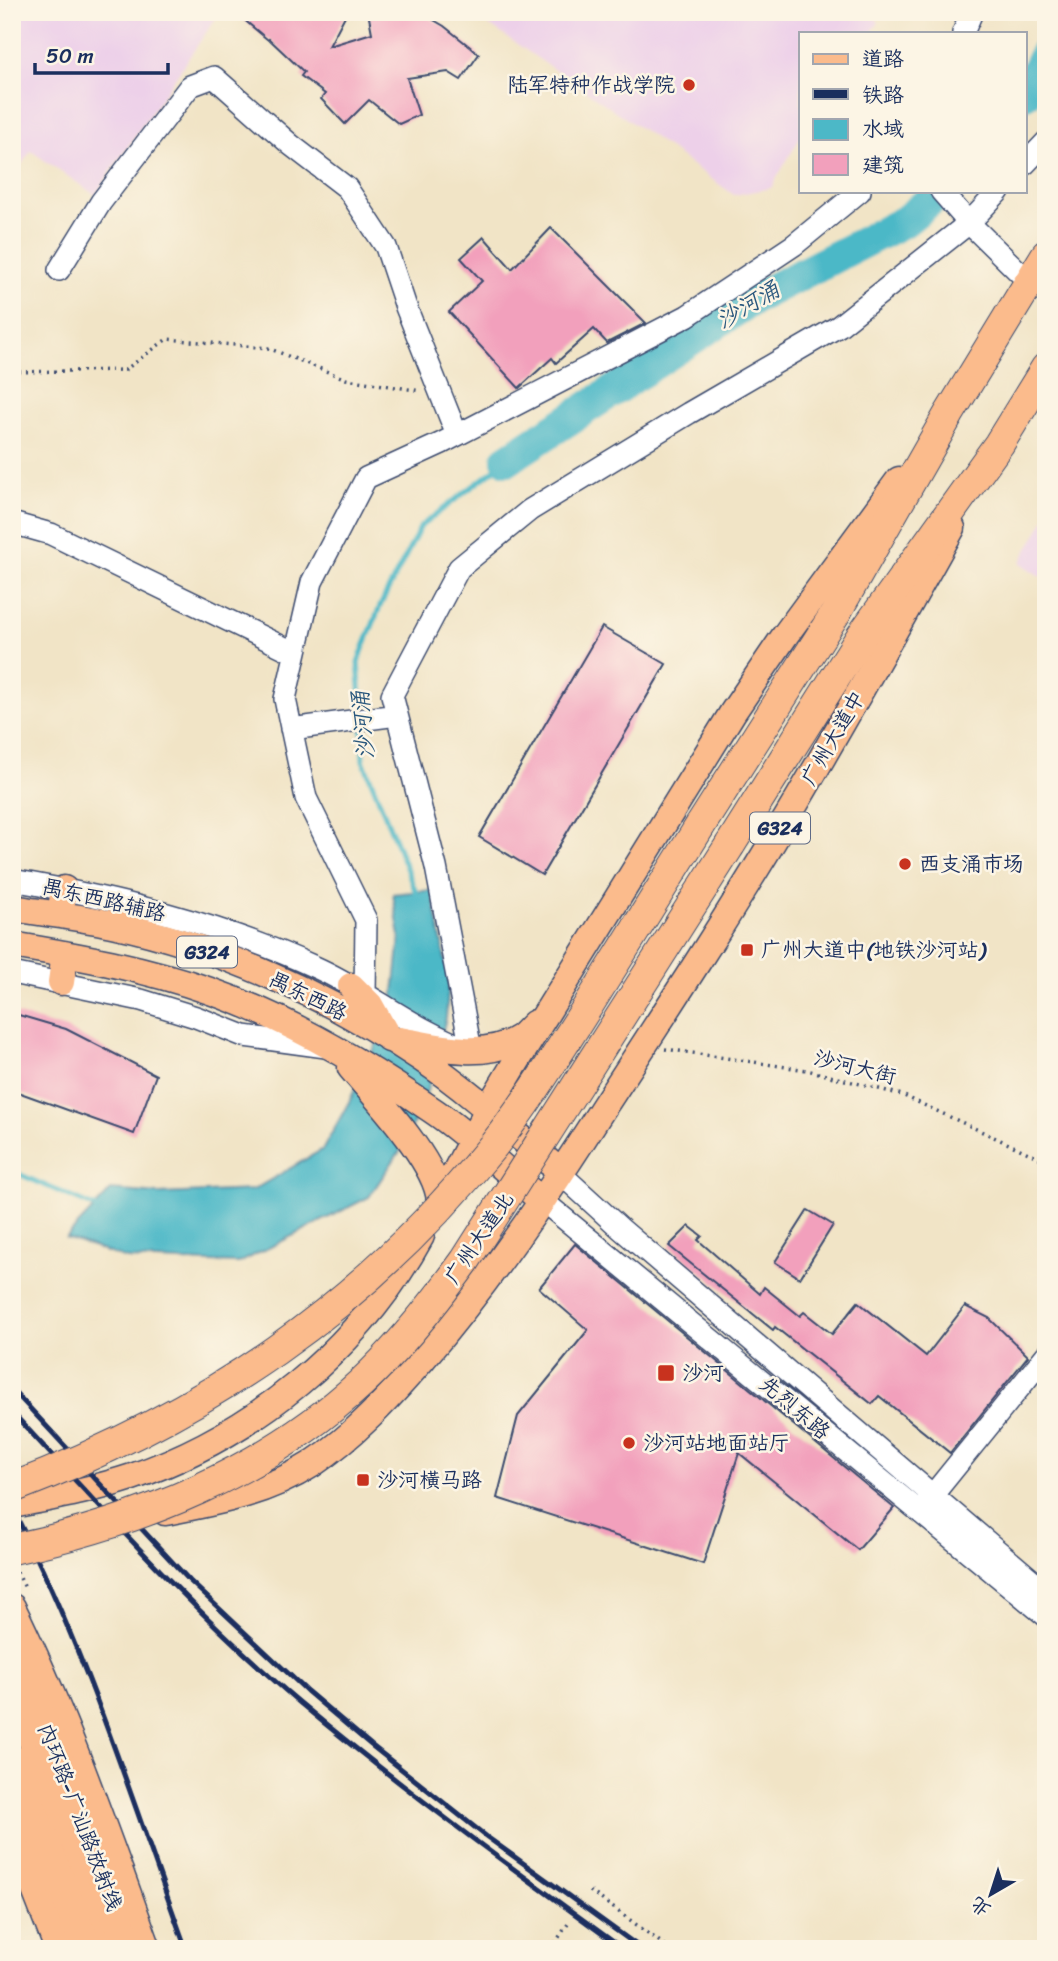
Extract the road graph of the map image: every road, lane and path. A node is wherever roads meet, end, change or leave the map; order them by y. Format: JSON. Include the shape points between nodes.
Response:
{"nodes":[{"id":1,"x":972,"y":12,"type":"edge"},
{"id":2,"x":963,"y":32,"type":"edge"},
{"id":3,"x":1046,"y":142,"type":"edge"},
{"id":4,"x":1026,"y":163,"type":"edge"},
{"id":5,"x":859,"y":192,"type":"edge"},
{"id":6,"x":998,"y":192,"type":"edge"},
{"id":7,"x":946,"y":196,"type":"edge"},
{"id":8,"x":969,"y":223,"type":"junction"},
{"id":9,"x":1046,"y":255,"type":"edge"},
{"id":10,"x":59,"y":270,"type":"dead end"},
{"id":11,"x":1030,"y":282,"type":"junction"},
{"id":12,"x":1046,"y":368,"type":"edge"},
{"id":13,"x":12,"y":372,"type":"edge"},
{"id":14,"x":440,"y":394,"type":"junction"},
{"id":15,"x":949,"y":414,"type":"junction"},
{"id":16,"x":457,"y":435,"type":"junction"},
{"id":17,"x":999,"y":444,"type":"junction"},
{"id":18,"x":12,"y":523,"type":"edge"},
{"id":19,"x":295,"y":653,"type":"junction"},
{"id":20,"x":392,"y":715,"type":"junction"},
{"id":21,"x":301,"y":727,"type":"junction"},
{"id":22,"x":730,"y":845,"type":"joint"},
{"id":23,"x":12,"y":880,"type":"edge"},
{"id":24,"x":64,"y":889,"type":"junction"},
{"id":25,"x":12,"y":908,"type":"edge"},
{"id":26,"x":60,"y":915,"type":"junction"},
{"id":27,"x":12,"y":945,"type":"edge"},
{"id":28,"x":65,"y":954,"type":"junction"},
{"id":29,"x":12,"y":972,"type":"edge"},
{"id":30,"x":61,"y":982,"type":"junction"},
{"id":31,"x":358,"y":991,"type":"junction"},
{"id":32,"x":547,"y":1012,"type":"junction"},
{"id":33,"x":399,"y":1035,"type":"junction"},
{"id":34,"x":644,"y":1046,"type":"junction"},
{"id":35,"x":334,"y":1050,"type":"junction"},
{"id":36,"x":471,"y":1050,"type":"junction"},
{"id":37,"x":376,"y":1084,"type":"junction"},
{"id":38,"x":488,"y":1109,"type":"junction"},
{"id":39,"x":471,"y":1141,"type":"junction"},
{"id":40,"x":1046,"y":1161,"type":"edge"},
{"id":41,"x":561,"y":1174,"type":"junction"},
{"id":42,"x":440,"y":1201,"type":"junction"},
{"id":43,"x":543,"y":1201,"type":"junction"},
{"id":44,"x":1046,"y":1356,"type":"edge"},
{"id":45,"x":12,"y":1488,"type":"edge"},
{"id":46,"x":926,"y":1504,"type":"junction"},
{"id":47,"x":12,"y":1505,"type":"edge"},
{"id":48,"x":12,"y":1537,"type":"edge"},
{"id":49,"x":12,"y":1549,"type":"edge"},
{"id":50,"x":1046,"y":1592,"type":"edge"},
{"id":51,"x":12,"y":1607,"type":"edge"},
{"id":52,"x":1046,"y":1616,"type":"edge"},
{"id":53,"x":12,"y":1648,"type":"edge"},
{"id":54,"x":12,"y":1690,"type":"edge"},
{"id":55,"x":12,"y":1720,"type":"edge"},
{"id":56,"x":12,"y":1760,"type":"edge"},
{"id":57,"x":12,"y":1831,"type":"edge"},
{"id":58,"x":590,"y":1891,"type":"dead end"},
{"id":59,"x":568,"y":1924,"type":"dead end"},
{"id":60,"x":58,"y":1949,"type":"edge"},
{"id":61,"x":87,"y":1949,"type":"edge"},
{"id":62,"x":100,"y":1949,"type":"edge"},
{"id":63,"x":111,"y":1949,"type":"edge"},
{"id":64,"x":129,"y":1949,"type":"edge"},
{"id":65,"x":148,"y":1949,"type":"edge"},
{"id":66,"x":551,"y":1949,"type":"edge"},
{"id":67,"x":670,"y":1949,"type":"edge"}],
"edges":[{"from":1,"to":2,"type":"street"},
{"from":3,"to":4,"type":"street"},
{"from":5,"to":16,"type":"street","via":[[794,245],[687,316]]},
{"from":6,"to":8,"type":"street"},
{"from":7,"to":8,"type":"street"},
{"from":8,"to":11,"type":"street"},
{"from":8,"to":20,"type":"street","via":[[839,326],[530,510],[459,568],[392,695]]},
{"from":9,"to":11,"type":"highway","number":"G324"},
{"from":10,"to":14,"type":"street","via":[[101,202],[190,86],[214,77],[347,188],[386,247]]},
{"from":11,"to":15,"type":"highway","number":"G324"},
{"from":12,"to":17,"type":"highway","name":"广州大道中","number":"G324"},
{"from":13,"to":14,"type":"path","via":[[125,370],[167,339],[268,348],[346,379]]},
{"from":14,"to":16,"type":"street"},
{"from":15,"to":32,"type":"main road","number":"G324","via":[[754,681]]},
{"from":15,"to":45,"type":"highway","name":"广州大道北","bridge":true,"via":[[835,614],[556,1056],[453,1194],[407,1242],[322,1317],[225,1386],[126,1440]]},
{"from":16,"to":19,"type":"street","via":[[366,478],[312,582]]},
{"from":17,"to":22,"type":"highway","name":"广州大道中","via":[[862,635]]},
{"from":17,"to":34,"type":"main road","name":"广州大道中","number":"G324","via":[[796,801]]},
{"from":18,"to":19,"type":"street","via":[[51,534]]},
{"from":19,"to":21,"type":"street","via":[[285,699]]},
{"from":20,"to":21,"type":"street"},
{"from":20,"to":36,"type":"street","via":[[436,867]]},
{"from":21,"to":31,"type":"street","via":[[306,798],[366,920]]},
{"from":22,"to":49,"type":"highway","name":"广州大道北","bridge":true,"via":[[465,1261],[385,1360],[295,1434],[209,1484],[136,1515]]},
{"from":23,"to":24,"type":"street","name":"禺东西路辅路"},
{"from":24,"to":26,"type":"main road"},
{"from":24,"to":31,"type":"street","name":"禺东西路辅路","via":[[213,927],[317,968]]},
{"from":25,"to":26,"type":"main road","name":"禺东西路","number":"G324"},
{"from":26,"to":33,"type":"main road","name":"禺东西路","number":"G324","via":[[126,928],[230,960]]},
{"from":27,"to":28,"type":"main road","name":"禺东西路","number":"G324"},
{"from":28,"to":30,"type":"main road"},
{"from":28,"to":35,"type":"main road","name":"禺东西路","number":"G324","via":[[211,991]]},
{"from":29,"to":30,"type":"street"},
{"from":30,"to":35,"type":"street","via":[[141,1000],[244,1036]]},
{"from":31,"to":33,"type":"main road"},
{"from":32,"to":36,"type":"main road","number":"G324","via":[[519,1038]]},
{"from":32,"to":38,"type":"main road"},
{"from":33,"to":36,"type":"main road","number":"G324"},
{"from":33,"to":37,"type":"main road","via":[[385,1063],[376,1069]]},
{"from":33,"to":38,"type":"main road","name":"禺东西路"},
{"from":34,"to":40,"type":"path","name":"沙河大街","via":[[807,1070],[902,1095]]},
{"from":34,"to":41,"type":"main road","name":"广州大道中","number":"G324"},
{"from":35,"to":37,"type":"main road","name":"禺东西路","number":"G324"},
{"from":37,"to":39,"type":"main road","name":"禺东西路","number":"G324","via":[[436,1113]]},
{"from":37,"to":42,"type":"main road","via":[[433,1174]]},
{"from":38,"to":39,"type":"main road"},
{"from":38,"to":41,"type":"main road","name":"禺东西路"},
{"from":39,"to":42,"type":"main road"},
{"from":39,"to":43,"type":"main road","name":"禺东西路","number":"G324"},
{"from":41,"to":43,"type":"main road","name":"广州大道中","number":"G324"},
{"from":41,"to":46,"type":"street","name":"先烈东路"},
{"from":42,"to":47,"type":"main road","via":[[408,1258],[371,1308],[288,1394],[219,1438],[134,1476]]},
{"from":43,"to":46,"type":"street","name":"先烈东路"},
{"from":43,"to":48,"type":"main road","name":"广州大道北","via":[[481,1287],[401,1384],[371,1416],[314,1463],[285,1480],[222,1501]]},
{"from":44,"to":46,"type":"street"},
{"from":46,"to":50,"type":"street","name":"先烈东路"},
{"from":46,"to":52,"type":"street","name":"先烈东路"},
{"from":51,"to":65,"type":"main road","via":[[85,1778]]},
{"from":53,"to":64,"type":"highway","name":"内环路-广汕路放射线"},
{"from":54,"to":63,"type":"main road"},
{"from":55,"to":62,"type":"main road"},
{"from":56,"to":61,"type":"highway","name":"内环路-广汕路放射线"},
{"from":57,"to":60,"type":"main road"},
{"from":58,"to":67,"type":"path"},
{"from":59,"to":66,"type":"path"}]}
